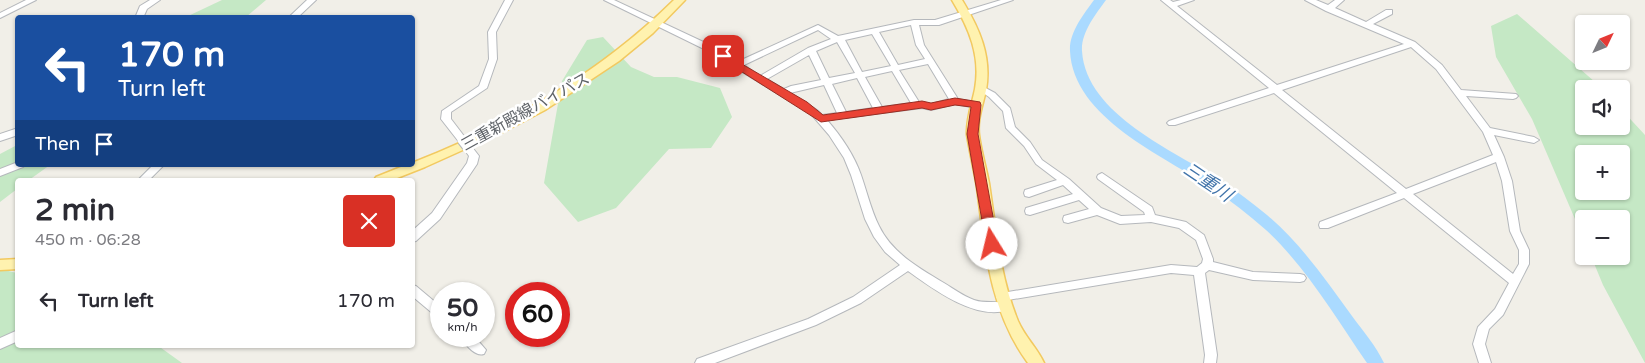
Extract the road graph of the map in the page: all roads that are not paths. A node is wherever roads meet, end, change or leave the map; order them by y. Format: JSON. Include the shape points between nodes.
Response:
{"nodes":[{"id":1,"x":32,"y":0,"type":"edge"},
{"id":2,"x":156,"y":0,"type":"edge"},
{"id":3,"x":312,"y":0,"type":"edge"},
{"id":4,"x":509,"y":0,"type":"edge"},
{"id":5,"x":608,"y":0,"type":"edge"},
{"id":6,"x":680,"y":0,"type":"edge"},
{"id":7,"x":957,"y":0,"type":"edge"},
{"id":8,"x":1009,"y":0,"type":"edge"},
{"id":9,"x":1190,"y":0,"type":"edge"},
{"id":10,"x":1309,"y":0,"type":"edge"},
{"id":11,"x":1340,"y":0,"type":"edge"},
{"id":12,"x":1168,"y":3,"type":"edge"},
{"id":13,"x":1329,"y":9,"type":"junction"},
{"id":14,"x":1379,"y":12,"type":"dead end"},
{"id":15,"x":1389,"y":12,"type":"dead end"},
{"id":16,"x":966,"y":14,"type":"junction"},
{"id":17,"x":141,"y":15,"type":"edge"},
{"id":18,"x":295,"y":15,"type":"edge"},
{"id":19,"x":0,"y":16,"type":"edge"},
{"id":20,"x":914,"y":22,"type":"junction"},
{"id":21,"x":657,"y":23,"type":"junction"},
{"id":22,"x":1366,"y":23,"type":"junction"},
{"id":23,"x":874,"y":32,"type":"junction"},
{"id":24,"x":839,"y":39,"type":"junction"},
{"id":25,"x":1412,"y":44,"type":"junction"},
{"id":26,"x":811,"y":50,"type":"junction"},
{"id":27,"x":930,"y":61,"type":"junction"},
{"id":28,"x":737,"y":65,"type":"junction"},
{"id":29,"x":895,"y":68,"type":"junction"},
{"id":30,"x":860,"y":75,"type":"junction"},
{"id":31,"x":761,"y":79,"type":"junction"},
{"id":32,"x":826,"y":82,"type":"junction"},
{"id":33,"x":980,"y":88,"type":"junction"},
{"id":34,"x":1274,"y":88,"type":"junction"},
{"id":35,"x":784,"y":93,"type":"junction"},
{"id":36,"x":1459,"y":93,"type":"junction"},
{"id":37,"x":1513,"y":96,"type":"dead end"},
{"id":38,"x":955,"y":101,"type":"junction"},
{"id":39,"x":916,"y":105,"type":"junction"},
{"id":40,"x":976,"y":105,"type":"junction"},
{"id":41,"x":879,"y":110,"type":"junction"},
{"id":42,"x":843,"y":115,"type":"junction"},
{"id":43,"x":821,"y":118,"type":"junction"},
{"id":44,"x":1172,"y":123,"type":"dead end"},
{"id":45,"x":1487,"y":131,"type":"junction"},
{"id":46,"x":15,"y":132,"type":"edge"},
{"id":47,"x":0,"y":138,"type":"edge"},
{"id":48,"x":1534,"y":140,"type":"dead end"},
{"id":49,"x":1499,"y":158,"type":"junction"},
{"id":50,"x":415,"y":165,"type":"edge"},
{"id":51,"x":15,"y":167,"type":"edge"},
{"id":52,"x":157,"y":167,"type":"edge"},
{"id":53,"x":411,"y":167,"type":"edge"},
{"id":54,"x":0,"y":173,"type":"edge"},
{"id":55,"x":1102,"y":177,"type":"dead end"},
{"id":56,"x":145,"y":178,"type":"edge"},
{"id":57,"x":385,"y":178,"type":"edge"},
{"id":58,"x":1064,"y":181,"type":"junction"},
{"id":59,"x":1029,"y":193,"type":"dead end"},
{"id":60,"x":1404,"y":193,"type":"junction"},
{"id":61,"x":1080,"y":196,"type":"junction"},
{"id":62,"x":1030,"y":211,"type":"dead end"},
{"id":63,"x":1097,"y":211,"type":"junction"},
{"id":64,"x":1150,"y":218,"type":"junction"},
{"id":65,"x":1068,"y":219,"type":"dead end"},
{"id":66,"x":1324,"y":225,"type":"dead end"},
{"id":67,"x":415,"y":235,"type":"edge"},
{"id":68,"x":15,"y":264,"type":"edge"},
{"id":69,"x":0,"y":265,"type":"edge"},
{"id":70,"x":907,"y":266,"type":"junction"},
{"id":71,"x":1203,"y":268,"type":"junction"},
{"id":72,"x":1300,"y":278,"type":"dead end"},
{"id":73,"x":1515,"y":282,"type":"junction"},
{"id":74,"x":415,"y":292,"type":"edge"},
{"id":75,"x":1003,"y":302,"type":"junction"},
{"id":76,"x":430,"y":305,"type":"edge"},
{"id":77,"x":15,"y":336,"type":"edge"},
{"id":78,"x":0,"y":344,"type":"edge"},
{"id":79,"x":477,"y":347,"type":"edge"},
{"id":80,"x":480,"y":350,"type":"dead end"},
{"id":81,"x":701,"y":363,"type":"edge"},
{"id":82,"x":1037,"y":363,"type":"edge"},
{"id":83,"x":1210,"y":363,"type":"edge"},
{"id":84,"x":1484,"y":363,"type":"edge"}],
"edges":[{"from":1,"to":19,"type":"street"},
{"from":2,"to":17,"type":"street","via":[[144,8]]},
{"from":3,"to":18,"type":"street"},
{"from":4,"to":67,"type":"street","via":[[492,32],[493,58],[483,88],[447,111],[446,119],[474,156],[472,164],[436,216]]},
{"from":5,"to":21,"type":"street"},
{"from":6,"to":21,"type":"main road","name":"三重新殿線バイパス"},
{"from":7,"to":16,"type":"main road"},
{"from":8,"to":16,"type":"street"},
{"from":9,"to":12,"type":"street"},
{"from":10,"to":13,"type":"street"},
{"from":11,"to":13,"type":"street"},
{"from":12,"to":34,"type":"street"},
{"from":13,"to":22,"type":"street"},
{"from":14,"to":22,"type":"street"},
{"from":15,"to":22,"type":"street"},
{"from":16,"to":20,"type":"street","via":[[936,22]]},
{"from":16,"to":33,"type":"main road","via":[[981,53],[983,75]]},
{"from":20,"to":23,"type":"street"},
{"from":20,"to":27,"type":"street","via":[[917,39]]},
{"from":21,"to":28,"type":"street","via":[[710,48]]},
{"from":21,"to":50,"type":"main road","name":"三重新殿線バイパス","via":[[596,72],[546,103],[464,145]]},
{"from":22,"to":25,"type":"street"},
{"from":23,"to":24,"type":"street"},
{"from":23,"to":29,"type":"street"},
{"from":24,"to":26,"type":"street"},
{"from":24,"to":28,"type":"street","via":[[818,27]]},
{"from":24,"to":30,"type":"street"},
{"from":25,"to":34,"type":"street"},
{"from":25,"to":36,"type":"street","via":[[1439,67]]},
{"from":26,"to":31,"type":"street"},
{"from":26,"to":32,"type":"street"},
{"from":27,"to":29,"type":"street"},
{"from":27,"to":38,"type":"street"},
{"from":28,"to":31,"type":"street"},
{"from":29,"to":30,"type":"street"},
{"from":29,"to":39,"type":"street"},
{"from":30,"to":32,"type":"street"},
{"from":30,"to":41,"type":"street"},
{"from":31,"to":35,"type":"street"},
{"from":32,"to":35,"type":"street"},
{"from":32,"to":42,"type":"street"},
{"from":33,"to":40,"type":"main road"},
{"from":33,"to":58,"type":"street","via":[[1007,110],[1012,128],[1039,162]]},
{"from":34,"to":44,"type":"street"},
{"from":34,"to":60,"type":"street"},
{"from":35,"to":43,"type":"street"},
{"from":36,"to":37,"type":"street"},
{"from":36,"to":45,"type":"street"},
{"from":38,"to":39,"type":"street","via":[[931,107]]},
{"from":38,"to":40,"type":"street"},
{"from":39,"to":41,"type":"street"},
{"from":40,"to":75,"type":"main road","via":[[973,134]]},
{"from":41,"to":42,"type":"street"},
{"from":42,"to":43,"type":"street"},
{"from":43,"to":70,"type":"street","via":[[849,159],[877,233]]},
{"from":45,"to":48,"type":"street"},
{"from":45,"to":49,"type":"street"},
{"from":46,"to":47,"type":"street"},
{"from":49,"to":60,"type":"street"},
{"from":49,"to":73,"type":"street","via":[[1507,181],[1515,231],[1524,250],[1524,264]]},
{"from":51,"to":54,"type":"street"},
{"from":52,"to":56,"type":"street"},
{"from":53,"to":57,"type":"main road","name":"三重新殿線バイパス"},
{"from":55,"to":64,"type":"street","via":[[1148,210]]},
{"from":58,"to":59,"type":"street"},
{"from":58,"to":61,"type":"street"},
{"from":60,"to":66,"type":"street"},
{"from":60,"to":73,"type":"street"},
{"from":61,"to":62,"type":"street"},
{"from":61,"to":63,"type":"street"},
{"from":63,"to":64,"type":"street","via":[[1120,220]]},
{"from":63,"to":65,"type":"street"},
{"from":64,"to":71,"type":"street","via":[[1193,230],[1200,238],[1208,259]]},
{"from":68,"to":69,"type":"main road"},
{"from":70,"to":75,"type":"street","via":[[976,306]]},
{"from":70,"to":81,"type":"street","via":[[857,300],[812,322]]},
{"from":71,"to":72,"type":"street","via":[[1253,276]]},
{"from":71,"to":75,"type":"street","via":[[1171,269]]},
{"from":71,"to":83,"type":"street"},
{"from":73,"to":84,"type":"street","via":[[1499,312],[1484,327],[1479,344]]},
{"from":74,"to":76,"type":"street"},
{"from":75,"to":82,"type":"main road","via":[[1017,337]]},
{"from":77,"to":78,"type":"street"},
{"from":79,"to":80,"type":"street"}]}
